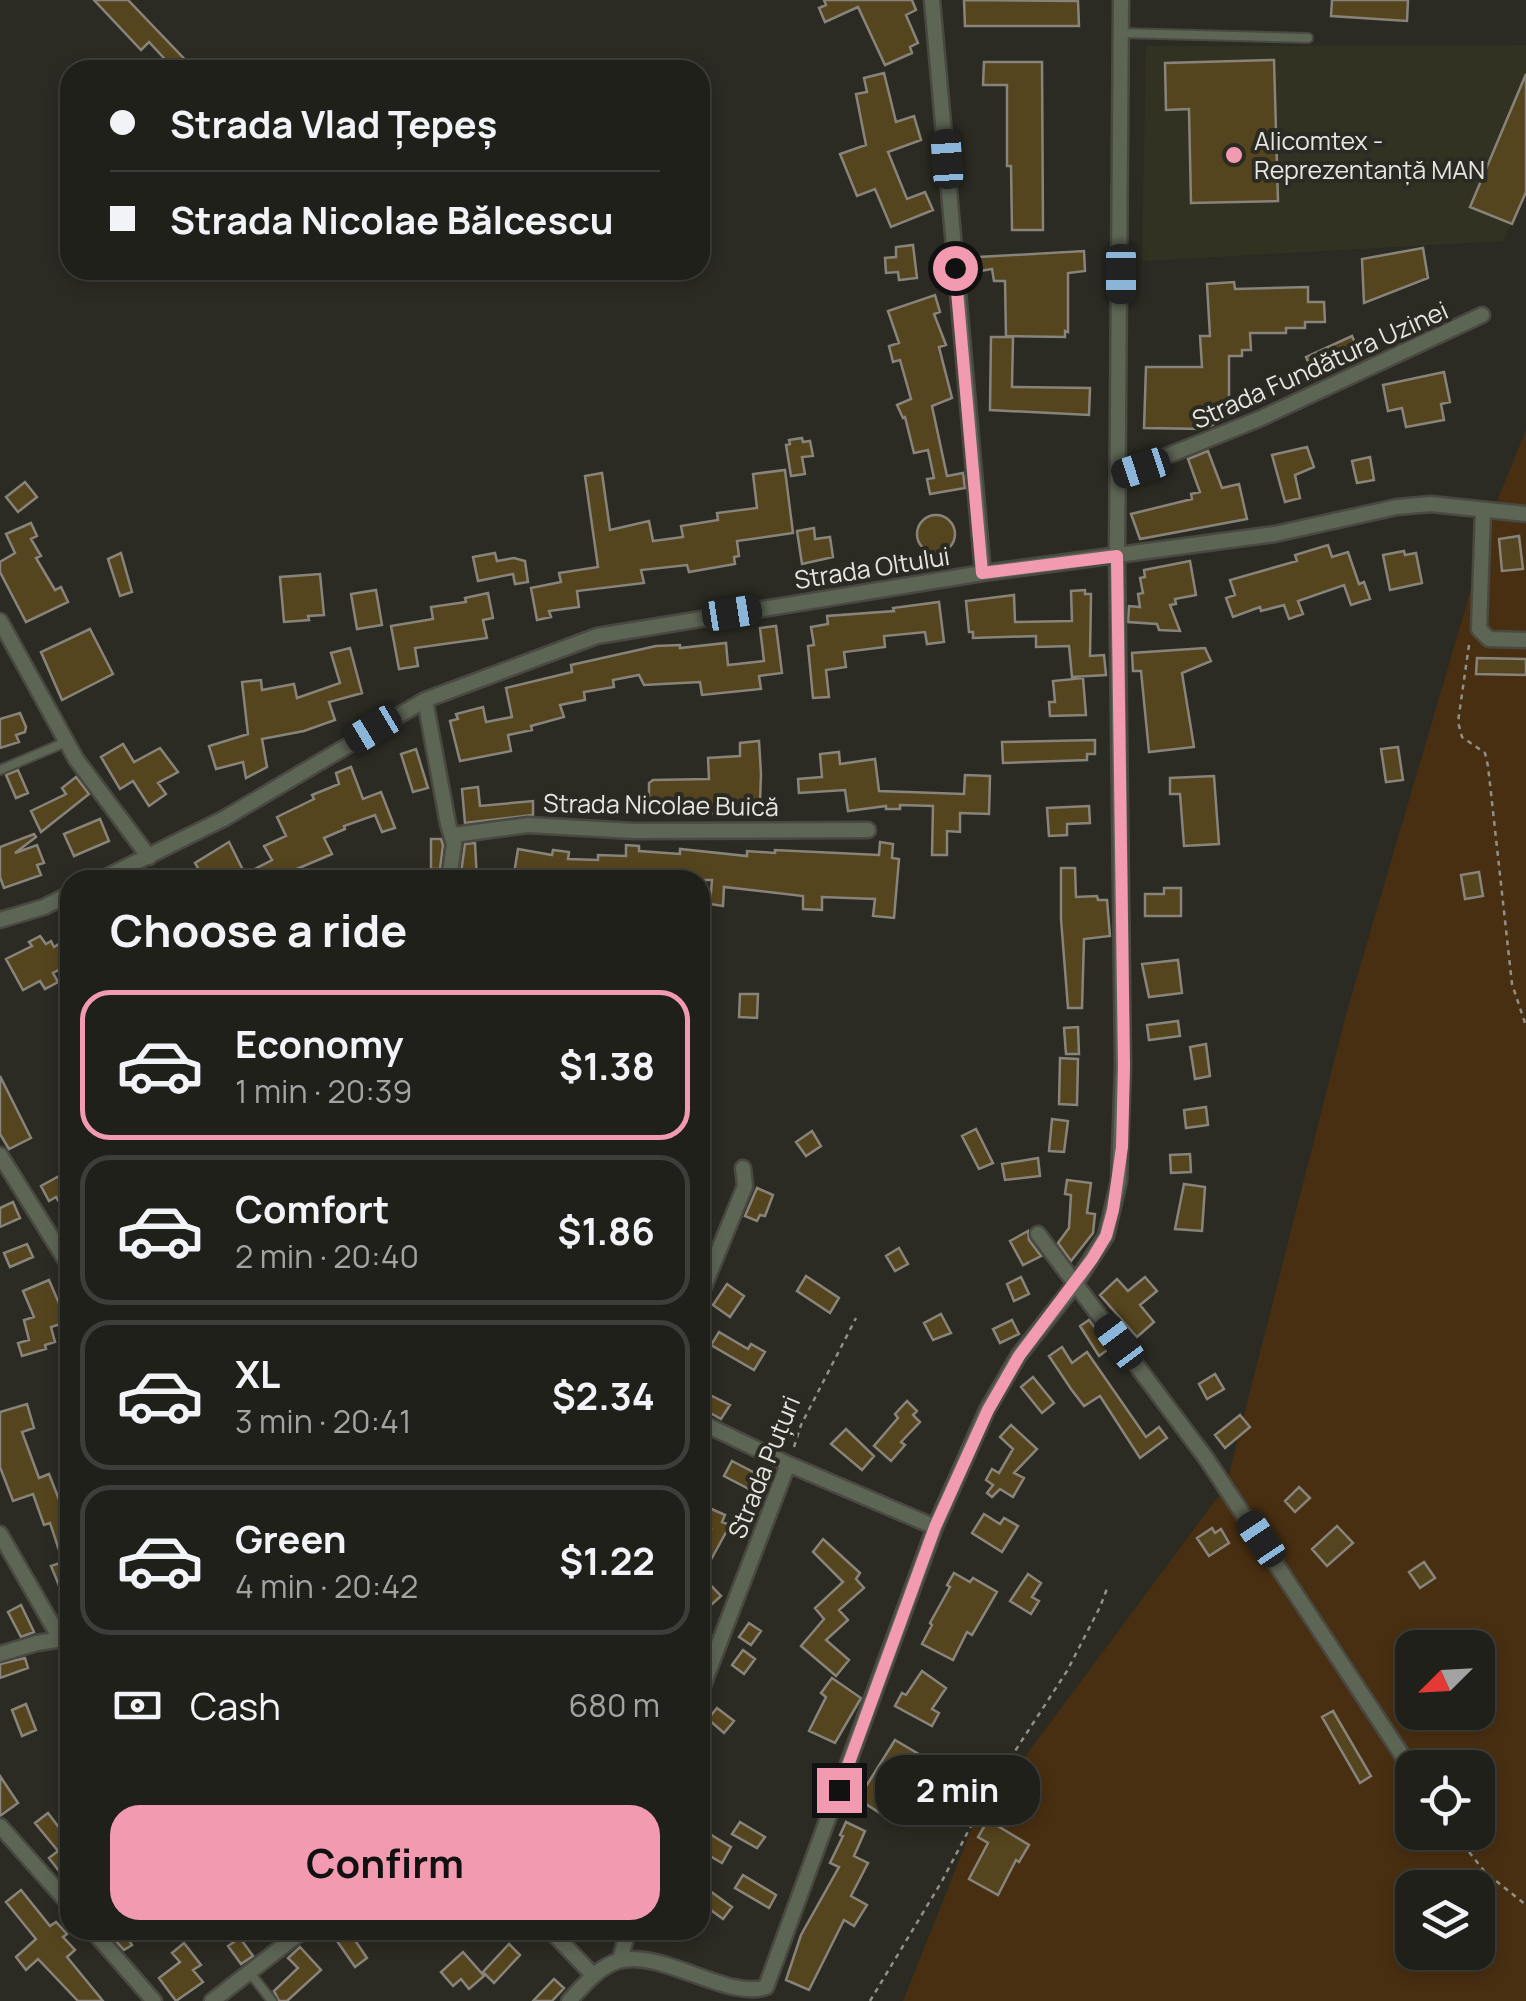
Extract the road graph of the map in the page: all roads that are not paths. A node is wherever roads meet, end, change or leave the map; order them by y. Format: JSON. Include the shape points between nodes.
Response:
{"nodes":[{"id":1,"x":932,"y":0,"type":"edge"},
{"id":2,"x":1122,"y":0,"type":"edge"},
{"id":3,"x":1122,"y":34,"type":"junction"},
{"id":4,"x":1308,"y":38,"type":"dead end"},
{"id":5,"x":1482,"y":315,"type":"dead end"},
{"id":6,"x":1118,"y":475,"type":"junction"},
{"id":7,"x":1483,"y":512,"type":"junction"},
{"id":8,"x":1526,"y":514,"type":"edge"},
{"id":9,"x":1117,"y":556,"type":"junction"},
{"id":10,"x":982,"y":573,"type":"junction"},
{"id":11,"x":0,"y":621,"type":"edge"},
{"id":12,"x":1526,"y":640,"type":"edge"},
{"id":13,"x":426,"y":700,"type":"junction"},
{"id":14,"x":66,"y":742,"type":"junction"},
{"id":15,"x":0,"y":770,"type":"edge"},
{"id":16,"x":868,"y":830,"type":"dead end"},
{"id":17,"x":454,"y":835,"type":"junction"},
{"id":18,"x":148,"y":857,"type":"junction"},
{"id":19,"x":121,"y":870,"type":"edge"},
{"id":20,"x":450,"y":870,"type":"edge"},
{"id":21,"x":60,"y":899,"type":"edge"},
{"id":22,"x":0,"y":920,"type":"edge"},
{"id":23,"x":0,"y":1156,"type":"edge"},
{"id":24,"x":743,"y":1168,"type":"dead end"},
{"id":25,"x":1038,"y":1234,"type":"dead end"},
{"id":26,"x":60,"y":1251,"type":"edge"},
{"id":27,"x":710,"y":1272,"type":"edge"},
{"id":28,"x":1075,"y":1284,"type":"junction"},
{"id":29,"x":710,"y":1427,"type":"edge"},
{"id":30,"x":788,"y":1464,"type":"junction"},
{"id":31,"x":935,"y":1527,"type":"junction"},
{"id":32,"x":0,"y":1534,"type":"edge"},
{"id":33,"x":60,"y":1629,"type":"edge"},
{"id":34,"x":60,"y":1640,"type":"edge"},
{"id":35,"x":0,"y":1654,"type":"edge"},
{"id":36,"x":710,"y":1667,"type":"edge"},
{"id":37,"x":1399,"y":1750,"type":"edge"},
{"id":38,"x":0,"y":1826,"type":"edge"},
{"id":39,"x":60,"y":1894,"type":"edge"},
{"id":40,"x":101,"y":1940,"type":"edge"},
{"id":41,"x":291,"y":1940,"type":"edge"},
{"id":42,"x":560,"y":1940,"type":"edge"},
{"id":43,"x":625,"y":1940,"type":"edge"},
{"id":44,"x":620,"y":1960,"type":"junction"},
{"id":45,"x":249,"y":1972,"type":"junction"},
{"id":46,"x":593,"y":1975,"type":"junction"},
{"id":47,"x":154,"y":2001,"type":"edge"},
{"id":48,"x":212,"y":2001,"type":"edge"},
{"id":49,"x":272,"y":2001,"type":"edge"},
{"id":50,"x":569,"y":2001,"type":"edge"}],
"edges":[{"from":1,"to":10,"type":"street"},
{"from":2,"to":3,"type":"street"},
{"from":3,"to":4,"type":"lane"},
{"from":3,"to":6,"type":"street"},
{"from":5,"to":6,"type":"street","name":"Strada Fundătura Uzinei","via":[[1259,419]]},
{"from":6,"to":9,"type":"street"},
{"from":7,"to":8,"type":"street","name":"Strada Oltului"},
{"from":7,"to":9,"type":"street","name":"Strada Oltului","via":[[1397,507],[1275,534]]},
{"from":7,"to":12,"type":"street","via":[[1479,629],[1489,640]]},
{"from":9,"to":10,"type":"street","name":"Strada Oltului"},
{"from":9,"to":28,"type":"street","via":[[1122,1147],[1106,1236]]},
{"from":10,"to":13,"type":"street","name":"Strada Oltului","via":[[612,633]]},
{"from":11,"to":14,"type":"street"},
{"from":13,"to":17,"type":"street"},
{"from":13,"to":18,"type":"street","name":"Strada Oltului"},
{"from":14,"to":15,"type":"lane"},
{"from":14,"to":18,"type":"street"},
{"from":16,"to":17,"type":"street","name":"Strada Nicolae Buică","via":[[528,825]]},
{"from":17,"to":20,"type":"street"},
{"from":18,"to":19,"type":"street","name":"Strada Oltului"},
{"from":21,"to":22,"type":"street"},
{"from":23,"to":26,"type":"street"},
{"from":24,"to":27,"type":"street","via":[[745,1186]]},
{"from":25,"to":28,"type":"street"},
{"from":28,"to":31,"type":"street","via":[[1004,1381]]},
{"from":28,"to":37,"type":"street","via":[[1206,1458]]},
{"from":29,"to":30,"type":"street"},
{"from":30,"to":31,"type":"street"},
{"from":30,"to":36,"type":"street","name":"Strada Puțuri"},
{"from":31,"to":44,"type":"street","via":[[766,1987],[737,1999]]},
{"from":32,"to":33,"type":"street"},
{"from":34,"to":35,"type":"street"},
{"from":38,"to":39,"type":"street"},
{"from":40,"to":47,"type":"street"},
{"from":41,"to":45,"type":"street"},
{"from":42,"to":46,"type":"street"},
{"from":43,"to":44,"type":"street"},
{"from":44,"to":46,"type":"street"},
{"from":45,"to":48,"type":"street"},
{"from":45,"to":49,"type":"lane"},
{"from":46,"to":50,"type":"street"}]}
